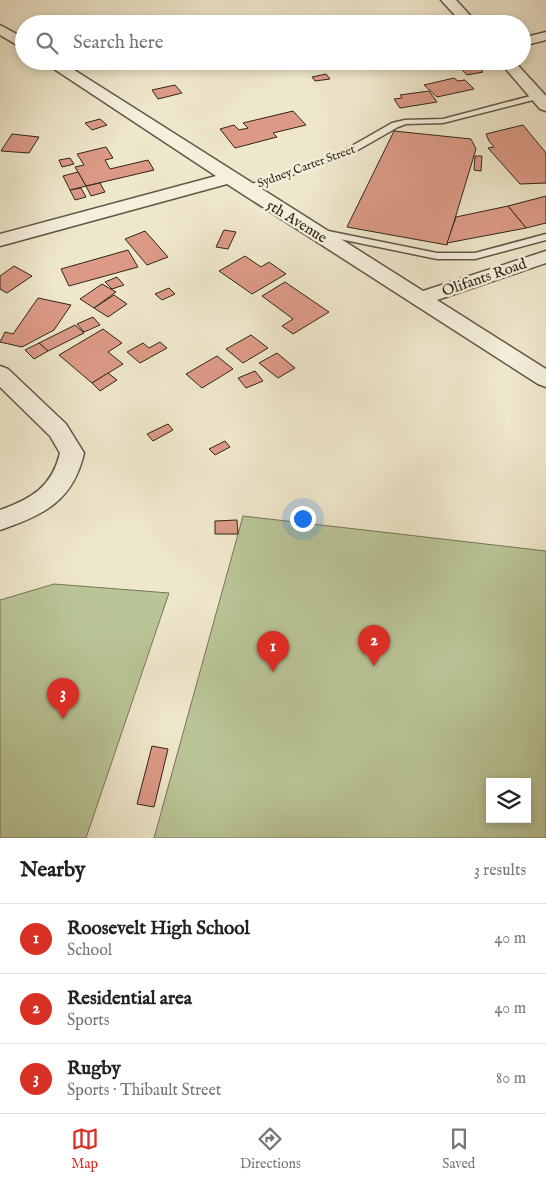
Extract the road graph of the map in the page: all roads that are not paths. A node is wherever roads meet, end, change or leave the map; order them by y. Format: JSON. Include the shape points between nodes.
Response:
{"nodes":[{"id":1,"x":448,"y":0,"type":"edge"},
{"id":2,"x":462,"y":15,"type":"edge"},
{"id":3,"x":0,"y":29,"type":"edge"},
{"id":4,"x":546,"y":36,"type":"edge"},
{"id":5,"x":15,"y":39,"type":"edge"},
{"id":6,"x":531,"y":40,"type":"edge"},
{"id":7,"x":63,"y":70,"type":"edge"},
{"id":8,"x":514,"y":70,"type":"edge"},
{"id":9,"x":542,"y":101,"type":"edge"},
{"id":10,"x":229,"y":178,"type":"junction"},
{"id":11,"x":245,"y":188,"type":"junction"},
{"id":12,"x":315,"y":232,"type":"junction"},
{"id":13,"x":546,"y":237,"type":"edge"},
{"id":14,"x":0,"y":240,"type":"edge"},
{"id":15,"x":546,"y":257,"type":"edge"},
{"id":16,"x":422,"y":298,"type":"junction"},
{"id":17,"x":0,"y":374,"type":"edge"},
{"id":18,"x":546,"y":379,"type":"edge"},
{"id":19,"x":0,"y":520,"type":"edge"}],
"edges":[{"from":1,"to":2,"type":"street"},
{"from":3,"to":5,"type":"street"},
{"from":4,"to":6,"type":"street"},
{"from":7,"to":10,"type":"street","name":"5th Avenue"},
{"from":8,"to":9,"type":"street"},
{"from":9,"to":11,"type":"lane","name":"Sydney Carter Street","via":[[443,121],[405,122],[346,153]]},
{"from":10,"to":11,"type":"street","name":"5th Avenue"},
{"from":10,"to":14,"type":"street"},
{"from":11,"to":12,"type":"street","name":"5th Avenue"},
{"from":12,"to":13,"type":"lane","via":[[437,256],[475,256]]},
{"from":12,"to":16,"type":"street","name":"5th Avenue"},
{"from":15,"to":16,"type":"street","name":"Olifants Road"},
{"from":16,"to":18,"type":"street","name":"5th Avenue"},
{"from":17,"to":19,"type":"street","via":[[58,430],[72,453],[66,477],[43,501]]}]}
